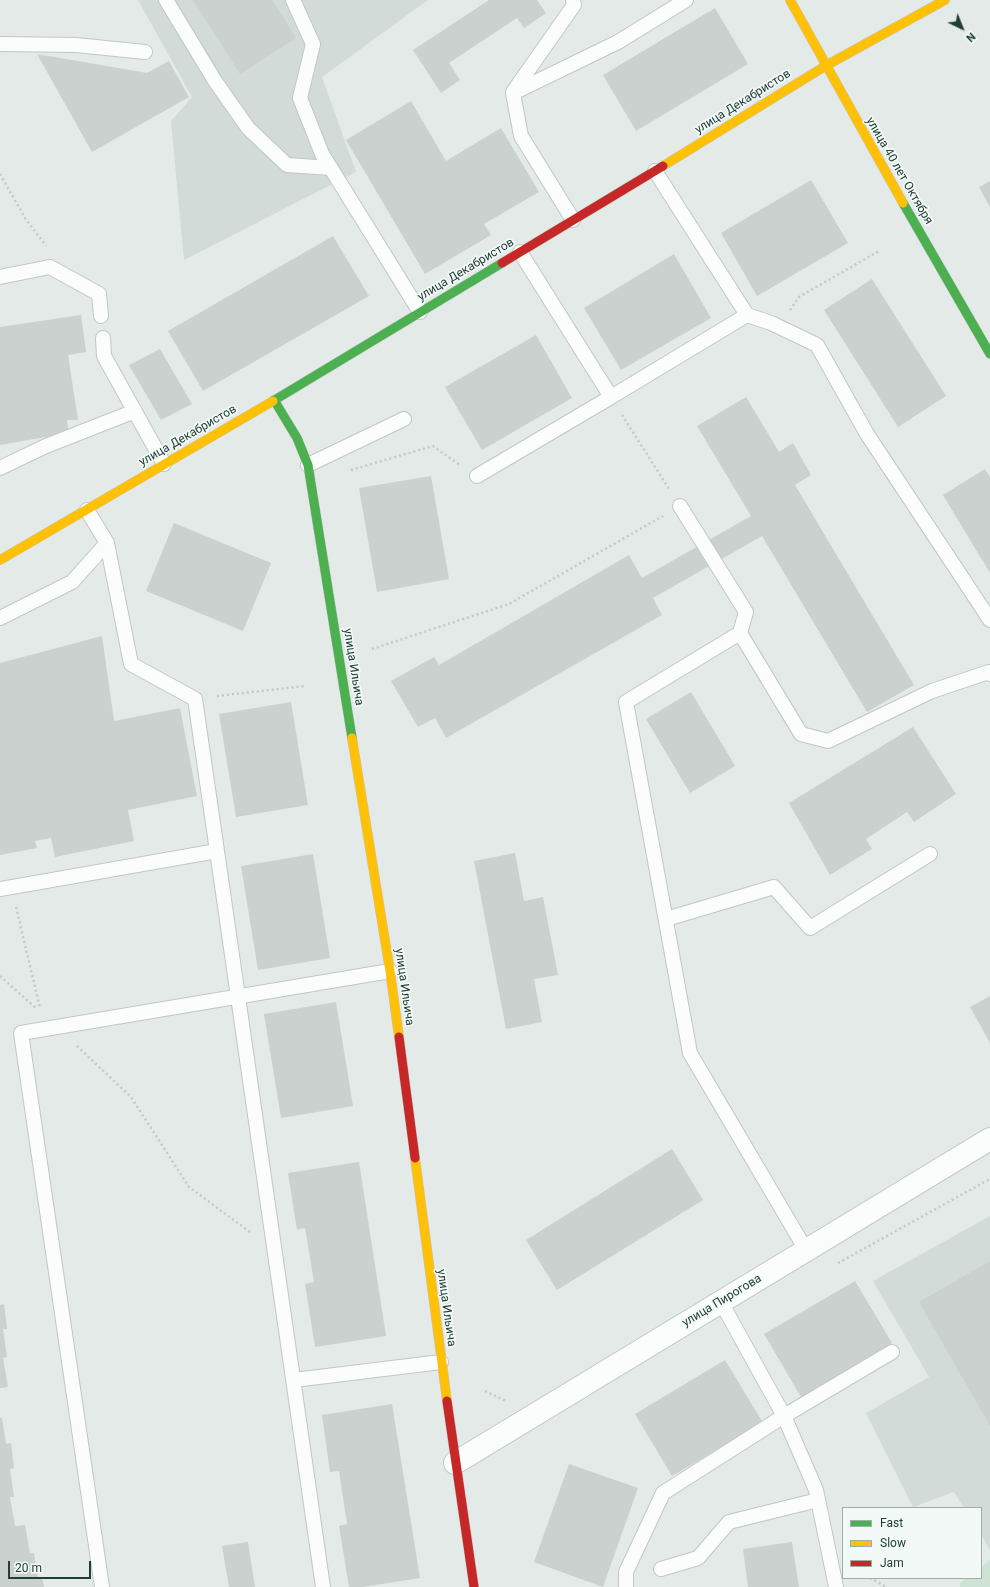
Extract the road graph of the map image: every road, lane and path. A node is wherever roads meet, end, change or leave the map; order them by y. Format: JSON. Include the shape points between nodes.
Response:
{"nodes":[{"id":1,"x":166,"y":0,"type":"edge"},
{"id":2,"x":293,"y":0,"type":"edge"},
{"id":3,"x":574,"y":0,"type":"edge"},
{"id":4,"x":686,"y":0,"type":"edge"},
{"id":5,"x":790,"y":0,"type":"edge"},
{"id":6,"x":944,"y":0,"type":"edge"},
{"id":7,"x":0,"y":44,"type":"edge"},
{"id":8,"x":145,"y":52,"type":"dead end"},
{"id":9,"x":827,"y":65,"type":"junction"},
{"id":10,"x":513,"y":93,"type":"junction"},
{"id":11,"x":331,"y":168,"type":"junction"},
{"id":12,"x":655,"y":170,"type":"junction"},
{"id":13,"x":0,"y":174,"type":"edge"},
{"id":14,"x":573,"y":220,"type":"junction"},
{"id":15,"x":879,"y":251,"type":"dead end"},
{"id":16,"x":520,"y":252,"type":"junction"},
{"id":17,"x":0,"y":277,"type":"edge"},
{"id":18,"x":68,"y":277,"type":"junction"},
{"id":19,"x":420,"y":312,"type":"junction"},
{"id":20,"x":747,"y":315,"type":"junction"},
{"id":21,"x":101,"y":316,"type":"dead end"},
{"id":22,"x":779,"y":327,"type":"junction"},
{"id":23,"x":102,"y":338,"type":"dead end"},
{"id":24,"x":990,"y":354,"type":"edge"},
{"id":25,"x":611,"y":397,"type":"junction"},
{"id":26,"x":274,"y":400,"type":"junction"},
{"id":27,"x":135,"y":411,"type":"junction"},
{"id":28,"x":404,"y":419,"type":"dead end"},
{"id":29,"x":164,"y":464,"type":"junction"},
{"id":30,"x":308,"y":464,"type":"junction"},
{"id":31,"x":0,"y":468,"type":"edge"},
{"id":32,"x":348,"y":471,"type":"dead end"},
{"id":33,"x":477,"y":476,"type":"joint"},
{"id":34,"x":680,"y":506,"type":"junction"},
{"id":35,"x":87,"y":510,"type":"junction"},
{"id":36,"x":107,"y":543,"type":"junction"},
{"id":37,"x":0,"y":560,"type":"edge"},
{"id":38,"x":0,"y":618,"type":"edge"},
{"id":39,"x":990,"y":620,"type":"edge"},
{"id":40,"x":740,"y":633,"type":"junction"},
{"id":41,"x":372,"y":649,"type":"dead end"},
{"id":42,"x":990,"y":674,"type":"edge"},
{"id":43,"x":305,"y":686,"type":"dead end"},
{"id":44,"x":195,"y":699,"type":"junction"},
{"id":45,"x":217,"y":851,"type":"junction"},
{"id":46,"x":930,"y":854,"type":"dead end"},
{"id":47,"x":6,"y":888,"type":"edge"},
{"id":48,"x":666,"y":919,"type":"junction"},
{"id":49,"x":390,"y":970,"type":"junction"},
{"id":50,"x":0,"y":976,"type":"edge"},
{"id":51,"x":238,"y":997,"type":"junction"},
{"id":52,"x":58,"y":1027,"type":"junction"},
{"id":53,"x":990,"y":1139,"type":"edge"},
{"id":54,"x":274,"y":1249,"type":"junction"},
{"id":55,"x":806,"y":1250,"type":"junction"},
{"id":56,"x":721,"y":1302,"type":"junction"},
{"id":57,"x":892,"y":1352,"type":"dead end"},
{"id":58,"x":441,"y":1362,"type":"junction"},
{"id":59,"x":294,"y":1380,"type":"junction"},
{"id":60,"x":784,"y":1416,"type":"junction"},
{"id":61,"x":455,"y":1463,"type":"junction"},
{"id":62,"x":818,"y":1500,"type":"junction"},
{"id":63,"x":661,"y":1569,"type":"dead end"},
{"id":64,"x":872,"y":1579,"type":"edge"},
{"id":65,"x":102,"y":1587,"type":"edge"},
{"id":66,"x":323,"y":1587,"type":"edge"},
{"id":67,"x":474,"y":1587,"type":"edge"},
{"id":68,"x":626,"y":1587,"type":"edge"},
{"id":69,"x":836,"y":1587,"type":"edge"},
{"id":70,"x":886,"y":1587,"type":"edge"}],
"edges":[{"from":1,"to":11,"type":"lane","via":[[248,128],[287,165]]},
{"from":2,"to":11,"type":"lane","via":[[313,44],[300,98],[322,154]]},
{"from":3,"to":10,"type":"lane","via":[[574,5]]},
{"from":4,"to":10,"type":"lane","via":[[618,42]]},
{"from":5,"to":9,"type":"street","name":"улица 40 лет Октября"},
{"from":6,"to":9,"type":"street","name":"улица Декабристов"},
{"from":7,"to":8,"type":"lane","via":[[76,45]]},
{"from":9,"to":12,"type":"street","name":"улица Декабристов"},
{"from":9,"to":24,"type":"street","name":"улица 40 лет Октября"},
{"from":10,"to":14,"type":"lane","via":[[521,136]]},
{"from":11,"to":19,"type":"lane"},
{"from":12,"to":14,"type":"street","name":"улица Декабристов"},
{"from":12,"to":20,"type":"lane"},
{"from":13,"to":18,"type":"path","via":[[25,218]]},
{"from":14,"to":16,"type":"street","name":"улица Декабристов"},
{"from":15,"to":22,"type":"path","via":[[799,297]]},
{"from":16,"to":19,"type":"street","name":"улица Декабристов"},
{"from":16,"to":25,"type":"lane"},
{"from":17,"to":18,"type":"lane","via":[[50,268]]},
{"from":18,"to":21,"type":"lane","via":[[99,294]]},
{"from":19,"to":26,"type":"street","name":"улица Декабристов"},
{"from":20,"to":22,"type":"lane"},
{"from":20,"to":25,"type":"lane"},
{"from":22,"to":39,"type":"lane","via":[[817,345],[867,434]]},
{"from":23,"to":27,"type":"lane","via":[[104,356]]},
{"from":25,"to":33,"type":"lane"},
{"from":25,"to":34,"type":"path"},
{"from":26,"to":29,"type":"street","name":"улица Декабристов"},
{"from":26,"to":30,"type":"street","name":"улица Ильича","via":[[297,438]]},
{"from":27,"to":29,"type":"lane"},
{"from":27,"to":31,"type":"lane","via":[[46,446]]},
{"from":28,"to":30,"type":"lane"},
{"from":29,"to":35,"type":"street","name":"улица Декабристов"},
{"from":30,"to":49,"type":"street","name":"улица Ильича"},
{"from":32,"to":33,"type":"path","via":[[433,446]]},
{"from":34,"to":40,"type":"lane","via":[[746,612]]},
{"from":34,"to":41,"type":"path","via":[[509,604]]},
{"from":35,"to":36,"type":"lane"},
{"from":35,"to":37,"type":"street","name":"улица Декабристов"},
{"from":36,"to":38,"type":"lane","via":[[72,582]]},
{"from":36,"to":44,"type":"lane","via":[[132,664]]},
{"from":40,"to":42,"type":"lane","via":[[801,734],[828,741],[932,691],[989,672]]},
{"from":40,"to":48,"type":"lane","via":[[626,702]]},
{"from":43,"to":44,"type":"path"},
{"from":44,"to":45,"type":"lane"},
{"from":45,"to":47,"type":"lane"},
{"from":45,"to":51,"type":"lane"},
{"from":46,"to":48,"type":"lane","via":[[810,928],[774,887]]},
{"from":47,"to":50,"type":"path","via":[[41,1013]]},
{"from":48,"to":55,"type":"lane","via":[[690,1052]]},
{"from":49,"to":51,"type":"lane"},
{"from":49,"to":58,"type":"street","name":"улица Ильича"},
{"from":51,"to":52,"type":"lane"},
{"from":51,"to":54,"type":"lane"},
{"from":52,"to":54,"type":"path","via":[[131,1097],[189,1187]]},
{"from":52,"to":65,"type":"lane","via":[[21,1033]]},
{"from":53,"to":55,"type":"street","name":"улица Пирогова"},
{"from":54,"to":59,"type":"lane"},
{"from":55,"to":56,"type":"street","name":"улица Пирогова"},
{"from":56,"to":60,"type":"lane"},
{"from":56,"to":61,"type":"street","name":"улица Пирогова"},
{"from":57,"to":60,"type":"lane"},
{"from":58,"to":59,"type":"lane"},
{"from":58,"to":61,"type":"street","name":"улица Ильича"},
{"from":59,"to":66,"type":"lane"},
{"from":60,"to":62,"type":"lane"},
{"from":60,"to":68,"type":"lane","via":[[663,1493],[626,1572]]},
{"from":61,"to":67,"type":"street","name":"улица Ильича"},
{"from":62,"to":63,"type":"lane","via":[[729,1522],[698,1558]]},
{"from":62,"to":69,"type":"lane"},
{"from":64,"to":70,"type":"path"}]}
